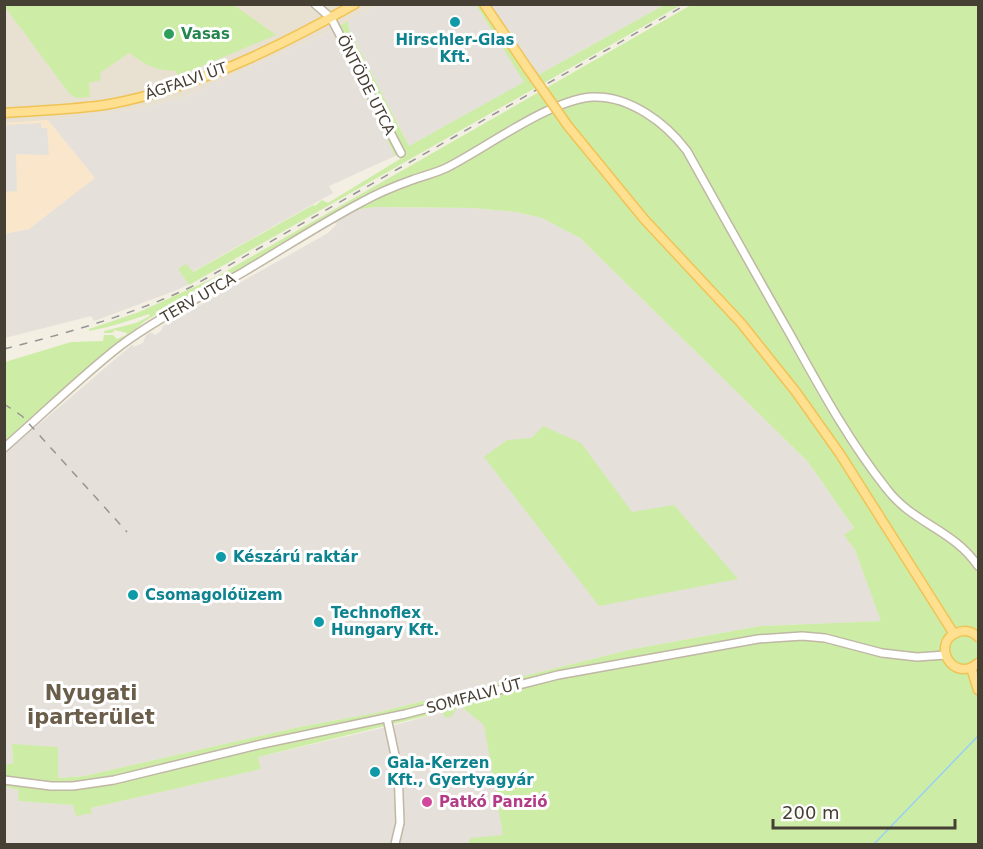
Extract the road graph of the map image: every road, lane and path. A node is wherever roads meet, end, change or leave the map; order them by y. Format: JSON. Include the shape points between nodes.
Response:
{"nodes":[{"id":1,"x":315,"y":4,"type":"edge"},
{"id":2,"x":355,"y":4,"type":"edge"},
{"id":3,"x":484,"y":4,"type":"edge"},
{"id":4,"x":332,"y":18,"type":"junction"},
{"id":5,"x":4,"y":113,"type":"edge"},
{"id":6,"x":401,"y":153,"type":"dead end"},
{"id":7,"x":4,"y":448,"type":"edge"},
{"id":8,"x":978,"y":566,"type":"edge"},
{"id":9,"x":954,"y":634,"type":"junction"},
{"id":10,"x":978,"y":634,"type":"edge"},
{"id":11,"x":946,"y":655,"type":"junction"},
{"id":12,"x":975,"y":665,"type":"edge"},
{"id":13,"x":978,"y":690,"type":"edge"},
{"id":14,"x":387,"y":718,"type":"junction"},
{"id":15,"x":4,"y":780,"type":"edge"},
{"id":16,"x":395,"y":844,"type":"edge"}],
"edges":[{"from":1,"to":4,"type":"street"},
{"from":2,"to":4,"type":"main road","name":"ÁGFALVI ÚT"},
{"from":3,"to":9,"type":"main road","bridge":true,"via":[[568,126],[644,219],[741,323],[796,392]]},
{"from":4,"to":5,"type":"main road","name":"ÁGFALVI ÚT","via":[[230,66],[157,93],[106,104]]},
{"from":4,"to":6,"type":"street","name":"ÖNTÖDE UTCA"},
{"from":7,"to":8,"type":"street","name":"TERV UTCA","via":[[78,381],[148,327],[362,202],[443,170],[546,111],[590,97],[610,98],[638,109],[676,136],[823,394],[886,489],[904,508],[957,541]]},
{"from":9,"to":10,"type":"main road"},
{"from":9,"to":11,"type":"main road","via":[[947,643]]},
{"from":11,"to":12,"type":"main road","via":[[956,667],[966,669]]},
{"from":11,"to":14,"type":"street","name":"SOMFALVI ÚT","via":[[882,653],[802,636],[758,639],[558,675]]},
{"from":12,"to":13,"type":"main road"},
{"from":14,"to":15,"type":"street","name":"SOMFALVI ÚT","via":[[114,780],[59,786]]},
{"from":14,"to":16,"type":"street","via":[[398,769],[400,817]]}]}
